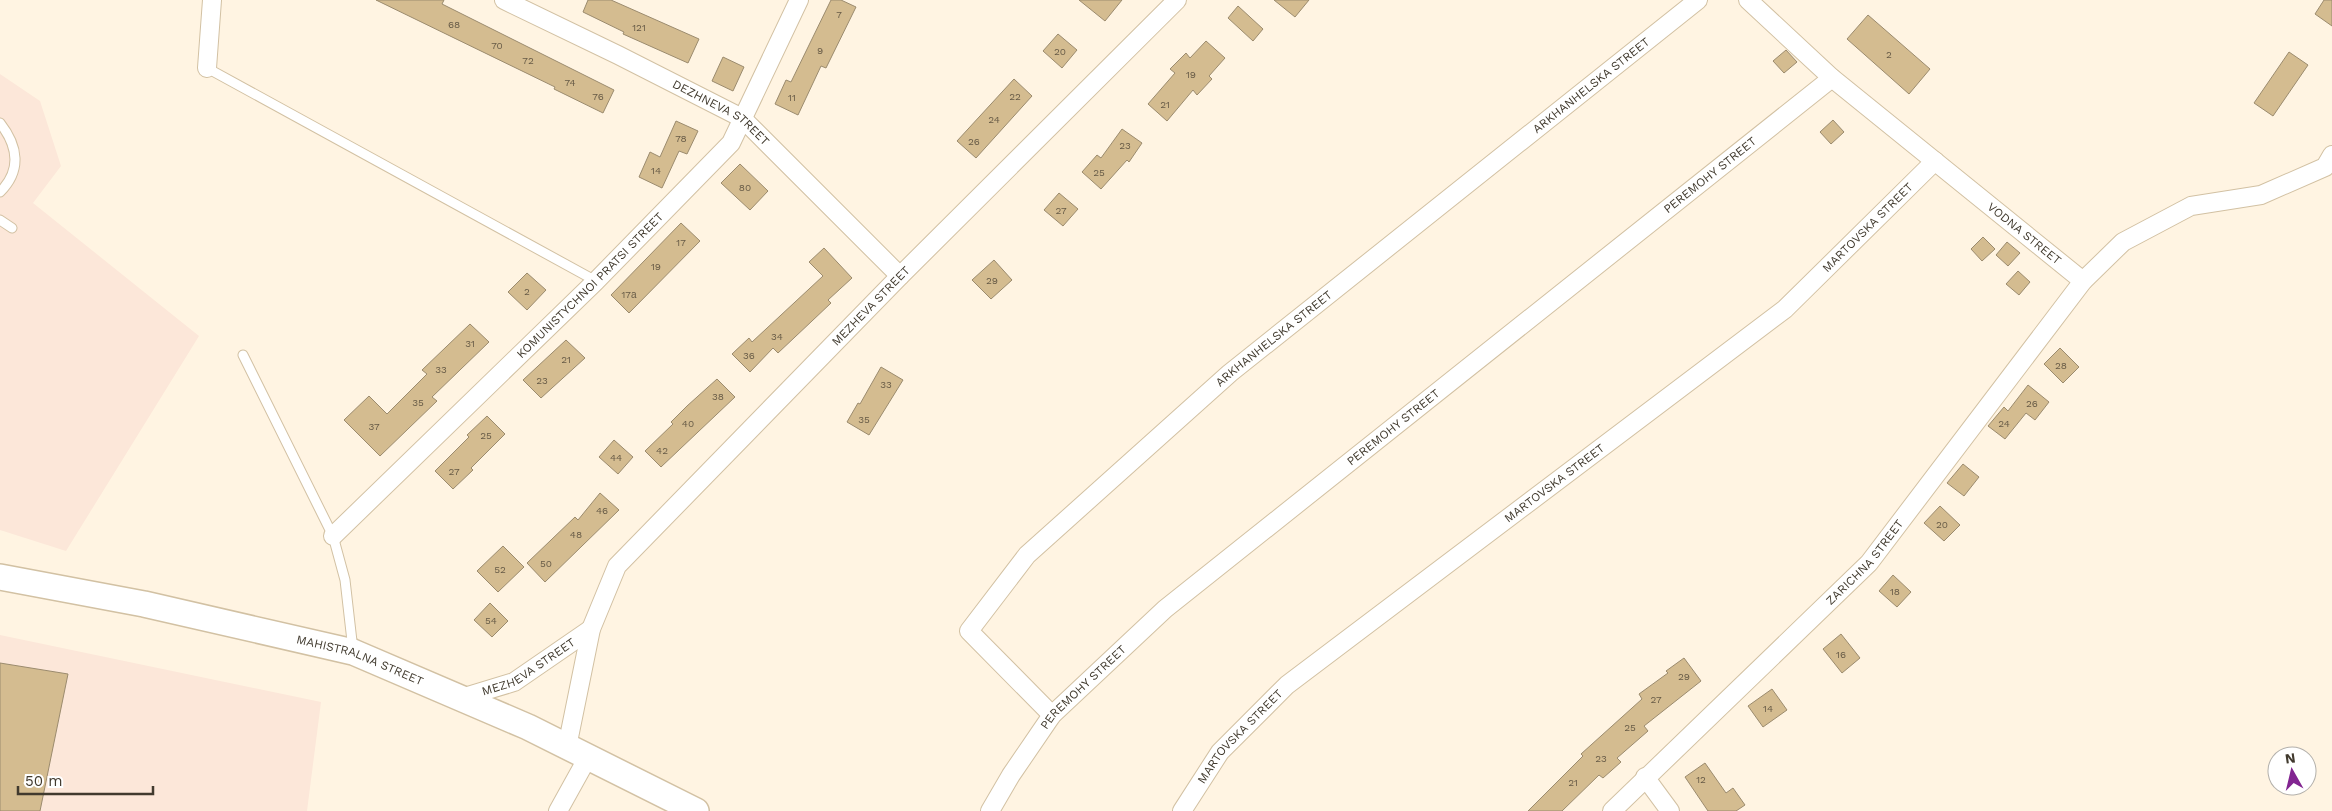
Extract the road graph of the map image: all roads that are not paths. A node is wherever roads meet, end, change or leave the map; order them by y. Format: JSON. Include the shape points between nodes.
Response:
{"nodes":[{"id":1,"x":212,"y":0,"type":"edge"},
{"id":2,"x":504,"y":0,"type":"edge"},
{"id":3,"x":799,"y":0,"type":"edge"},
{"id":4,"x":1177,"y":0,"type":"edge"},
{"id":5,"x":1698,"y":0,"type":"edge"},
{"id":6,"x":1748,"y":0,"type":"edge"},
{"id":7,"x":207,"y":68,"type":"joint"},
{"id":8,"x":1832,"y":78,"type":"junction"},
{"id":9,"x":742,"y":118,"type":"junction"},
{"id":10,"x":0,"y":123,"type":"edge"},
{"id":11,"x":2332,"y":155,"type":"edge"},
{"id":12,"x":1935,"y":161,"type":"junction"},
{"id":13,"x":0,"y":192,"type":"edge"},
{"id":14,"x":0,"y":220,"type":"edge"},
{"id":15,"x":12,"y":228,"type":"dead end"},
{"id":16,"x":900,"y":276,"type":"junction"},
{"id":17,"x":596,"y":281,"type":"junction"},
{"id":18,"x":2083,"y":281,"type":"junction"},
{"id":19,"x":244,"y":355,"type":"dead end"},
{"id":20,"x":333,"y":536,"type":"junction"},
{"id":21,"x":0,"y":577,"type":"edge"},
{"id":22,"x":591,"y":629,"type":"junction"},
{"id":23,"x":353,"y":652,"type":"junction"},
{"id":24,"x":461,"y":698,"type":"junction"},
{"id":25,"x":1052,"y":715,"type":"junction"},
{"id":26,"x":577,"y":752,"type":"junction"},
{"id":27,"x":1645,"y":777,"type":"junction"},
{"id":28,"x":558,"y":811,"type":"edge"},
{"id":29,"x":696,"y":811,"type":"edge"},
{"id":30,"x":990,"y":811,"type":"edge"},
{"id":31,"x":1182,"y":811,"type":"edge"},
{"id":32,"x":1612,"y":811,"type":"edge"},
{"id":33,"x":1670,"y":811,"type":"edge"}],
"edges":[{"from":1,"to":7,"type":"street"},
{"from":2,"to":9,"type":"street","name":"DEZHNEVA STREET"},
{"from":3,"to":9,"type":"street","name":"KOMUNISTYCHNOI PRATSI STREET"},
{"from":4,"to":16,"type":"street","name":"MEZHEVA STREET"},
{"from":5,"to":25,"type":"street","name":"ARKHANHELSKA STREET","via":[[1230,373],[1027,556],[969,631]]},
{"from":6,"to":8,"type":"street","name":"VODNA STREET"},
{"from":7,"to":17,"type":"lane"},
{"from":8,"to":12,"type":"street","name":"VODNA STREET"},
{"from":8,"to":25,"type":"street","name":"PEREMOHY STREET","via":[[1165,609]]},
{"from":9,"to":16,"type":"street","name":"DEZHNEVA STREET"},
{"from":9,"to":17,"type":"street","name":"KOMUNISTYCHNOI PRATSI STREET","via":[[731,143]]},
{"from":10,"to":13,"type":"lane","via":[[7,132],[15,155],[14,172]]},
{"from":11,"to":18,"type":"street","via":[[2325,167],[2261,195],[2191,206],[2123,242]]},
{"from":12,"to":18,"type":"street","name":"VODNA STREET"},
{"from":12,"to":31,"type":"street","name":"MARTOVSKA STREET","via":[[1785,309],[1287,685],[1220,752]]},
{"from":14,"to":15,"type":"lane"},
{"from":16,"to":22,"type":"street","name":"MEZHEVA STREET","via":[[617,566]]},
{"from":17,"to":20,"type":"street","name":"KOMUNISTYCHNOI PRATSI STREET"},
{"from":18,"to":27,"type":"street","name":"ZARICHNA STREET","via":[[1869,563]]},
{"from":19,"to":20,"type":"lane"},
{"from":20,"to":23,"type":"lane","via":[[345,580]]},
{"from":21,"to":23,"type":"main road","name":"MAHISTRALNA STREET","via":[[144,604]]},
{"from":22,"to":24,"type":"street","name":"MEZHEVA STREET","via":[[514,682]]},
{"from":22,"to":26,"type":"street","name":"MEZHEVA STREET"},
{"from":23,"to":24,"type":"main road","name":"MAHISTRALNA STREET"},
{"from":24,"to":26,"type":"main road","name":"MAHISTRALNA STREET"},
{"from":25,"to":30,"type":"street","name":"PEREMOHY STREET"},
{"from":26,"to":28,"type":"street","name":"MEZHEVA STREET"},
{"from":26,"to":29,"type":"main road","name":"MAHISTRALNA STREET"},
{"from":27,"to":32,"type":"street","name":"ZARICHNA STREET"},
{"from":27,"to":33,"type":"street"}]}
